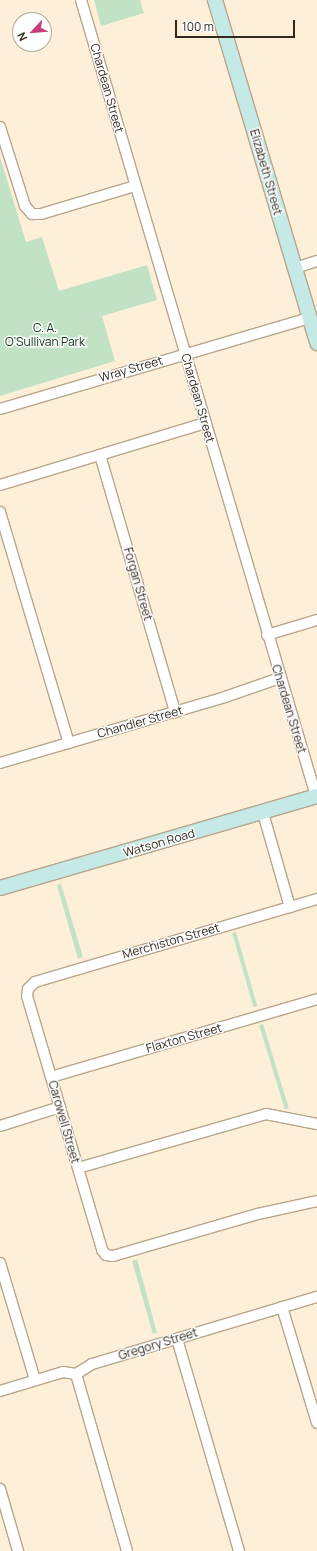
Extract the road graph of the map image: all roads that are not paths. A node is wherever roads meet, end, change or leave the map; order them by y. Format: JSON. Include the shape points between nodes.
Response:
{"nodes":[{"id":1,"x":81,"y":0,"type":"edge"},
{"id":2,"x":215,"y":0,"type":"edge"},
{"id":3,"x":0,"y":126,"type":"edge"},
{"id":4,"x":135,"y":186,"type":"junction"},
{"id":5,"x":317,"y":261,"type":"edge"},
{"id":6,"x":295,"y":268,"type":"junction"},
{"id":7,"x":309,"y":318,"type":"junction"},
{"id":8,"x":317,"y":343,"type":"edge"},
{"id":9,"x":185,"y":354,"type":"junction"},
{"id":10,"x":0,"y":409,"type":"edge"},
{"id":11,"x":206,"y":423,"type":"junction"},
{"id":12,"x":100,"y":455,"type":"junction"},
{"id":13,"x":0,"y":485,"type":"edge"},
{"id":14,"x":0,"y":512,"type":"edge"},
{"id":15,"x":317,"y":620,"type":"edge"},
{"id":16,"x":267,"y":635,"type":"junction"},
{"id":17,"x":280,"y":678,"type":"junction"},
{"id":18,"x":176,"y":712,"type":"junction"},
{"id":19,"x":69,"y":743,"type":"junction"},
{"id":20,"x":0,"y":763,"type":"edge"},
{"id":21,"x":316,"y":796,"type":"edge"},
{"id":22,"x":263,"y":813,"type":"junction"},
{"id":23,"x":0,"y":888,"type":"edge"},
{"id":24,"x":317,"y":899,"type":"edge"},
{"id":25,"x":290,"y":907,"type":"junction"},
{"id":26,"x":28,"y":988,"type":"joint"},
{"id":27,"x":317,"y":999,"type":"edge"},
{"id":28,"x":51,"y":1077,"type":"junction"},
{"id":29,"x":60,"y":1108,"type":"junction"},
{"id":30,"x":317,"y":1124,"type":"edge"},
{"id":31,"x":0,"y":1126,"type":"edge"},
{"id":32,"x":78,"y":1168,"type":"junction"},
{"id":33,"x":317,"y":1201,"type":"edge"},
{"id":34,"x":0,"y":1263,"type":"edge"},
{"id":35,"x":2,"y":1278,"type":"edge"},
{"id":36,"x":317,"y":1297,"type":"edge"},
{"id":37,"x":282,"y":1307,"type":"junction"},
{"id":38,"x":177,"y":1339,"type":"junction"},
{"id":39,"x":76,"y":1374,"type":"junction"},
{"id":40,"x":35,"y":1380,"type":"junction"},
{"id":41,"x":0,"y":1391,"type":"edge"},
{"id":42,"x":317,"y":1423,"type":"edge"},
{"id":43,"x":0,"y":1489,"type":"edge"},
{"id":44,"x":18,"y":1551,"type":"edge"},
{"id":45,"x":127,"y":1551,"type":"edge"},
{"id":46,"x":239,"y":1551,"type":"edge"}],
"edges":[{"from":1,"to":4,"type":"street","name":"Chardean Street"},
{"from":2,"to":6,"type":"street","name":"Elizabeth Street"},
{"from":3,"to":4,"type":"street","via":[[26,206],[32,214],[41,214]]},
{"from":4,"to":9,"type":"street","name":"Chardean Street"},
{"from":5,"to":6,"type":"street"},
{"from":6,"to":7,"type":"street","name":"Elizabeth Street"},
{"from":7,"to":8,"type":"street","name":"Elizabeth Street"},
{"from":7,"to":9,"type":"street","name":"Wray Street"},
{"from":9,"to":10,"type":"street","name":"Wray Street"},
{"from":9,"to":11,"type":"street","name":"Chardean Street"},
{"from":11,"to":12,"type":"street"},
{"from":11,"to":16,"type":"street","name":"Chardean Street"},
{"from":12,"to":13,"type":"street"},
{"from":12,"to":18,"type":"street","name":"Forgan Street"},
{"from":14,"to":19,"type":"street"},
{"from":15,"to":16,"type":"street"},
{"from":16,"to":17,"type":"street","name":"Chardean Street"},
{"from":17,"to":18,"type":"street","name":"Chandler Street"},
{"from":17,"to":21,"type":"street","name":"Chardean Street"},
{"from":18,"to":19,"type":"street","name":"Chandler Street"},
{"from":19,"to":20,"type":"street","name":"Chandler Street"},
{"from":21,"to":22,"type":"street","name":"Watson Road"},
{"from":22,"to":23,"type":"street","name":"Watson Road"},
{"from":22,"to":25,"type":"street"},
{"from":24,"to":25,"type":"street","name":"Merchiston Street"},
{"from":25,"to":26,"type":"street","name":"Merchiston Street","via":[[34,982]]},
{"from":26,"to":28,"type":"street","name":"Carowell Street","via":[[27,996]]},
{"from":27,"to":28,"type":"street","name":"Flaxton Street"},
{"from":28,"to":29,"type":"street","name":"Carowell Street"},
{"from":29,"to":31,"type":"street"},
{"from":29,"to":32,"type":"street","name":"Carowell Street"},
{"from":30,"to":32,"type":"street","via":[[266,1114]]},
{"from":32,"to":33,"type":"street","name":"Carowell Street","via":[[102,1250],[106,1255],[113,1256],[258,1214]]},
{"from":34,"to":35,"type":"street"},
{"from":35,"to":40,"type":"street"},
{"from":36,"to":37,"type":"street","name":"Gregory Street"},
{"from":37,"to":38,"type":"street","name":"Gregory Street"},
{"from":37,"to":42,"type":"street"},
{"from":38,"to":39,"type":"street","name":"Gregory Street","via":[[92,1364]]},
{"from":38,"to":46,"type":"street"},
{"from":39,"to":40,"type":"street","via":[[63,1372]]},
{"from":39,"to":45,"type":"street"},
{"from":40,"to":41,"type":"street"},
{"from":43,"to":44,"type":"street"}]}
